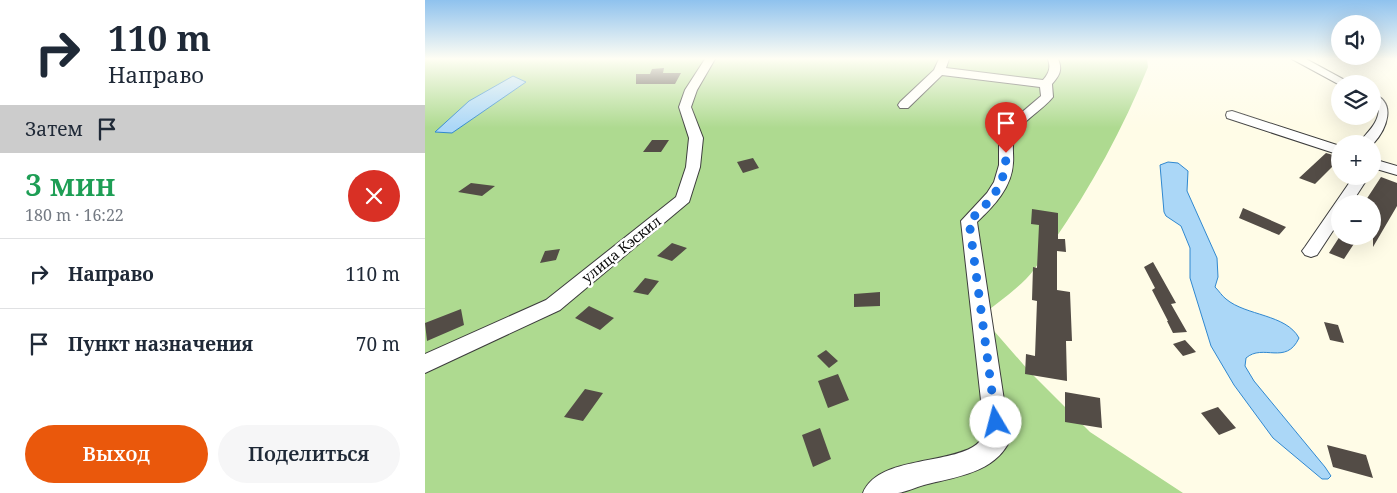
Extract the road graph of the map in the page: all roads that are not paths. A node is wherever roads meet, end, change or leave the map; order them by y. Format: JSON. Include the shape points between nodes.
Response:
{"nodes":[{"id":1,"x":696,"y":82,"type":"edge"},
{"id":2,"x":928,"y":82,"type":"edge"},
{"id":3,"x":1030,"y":82,"type":"edge"},
{"id":4,"x":1047,"y":84,"type":"joint"},
{"id":5,"x":1381,"y":103,"type":"edge"},
{"id":6,"x":904,"y":105,"type":"dead end"},
{"id":7,"x":1232,"y":116,"type":"dead end"},
{"id":8,"x":1374,"y":135,"type":"edge"},
{"id":9,"x":1331,"y":148,"type":"edge"},
{"id":10,"x":1381,"y":166,"type":"edge"},
{"id":11,"x":1397,"y":171,"type":"edge"},
{"id":12,"x":1331,"y":221,"type":"edge"},
{"id":13,"x":1311,"y":251,"type":"dead end"},
{"id":14,"x":425,"y":364,"type":"edge"},
{"id":15,"x":876,"y":493,"type":"edge"}],
"edges":[{"from":1,"to":14,"type":"street","name":"улица Кэскил","via":[[685,107],[696,138],[693,167],[683,199],[553,305]]},
{"from":2,"to":6,"type":"street"},
{"from":3,"to":4,"type":"street"},
{"from":4,"to":15,"type":"street","via":[[1047,97],[1007,139],[1006,166],[1000,188],[969,221],[999,440],[979,457],[887,484]]},
{"from":5,"to":8,"type":"street","via":[[1386,111],[1380,129]]},
{"from":7,"to":9,"type":"street"},
{"from":10,"to":11,"type":"street"},
{"from":12,"to":13,"type":"street"}]}
